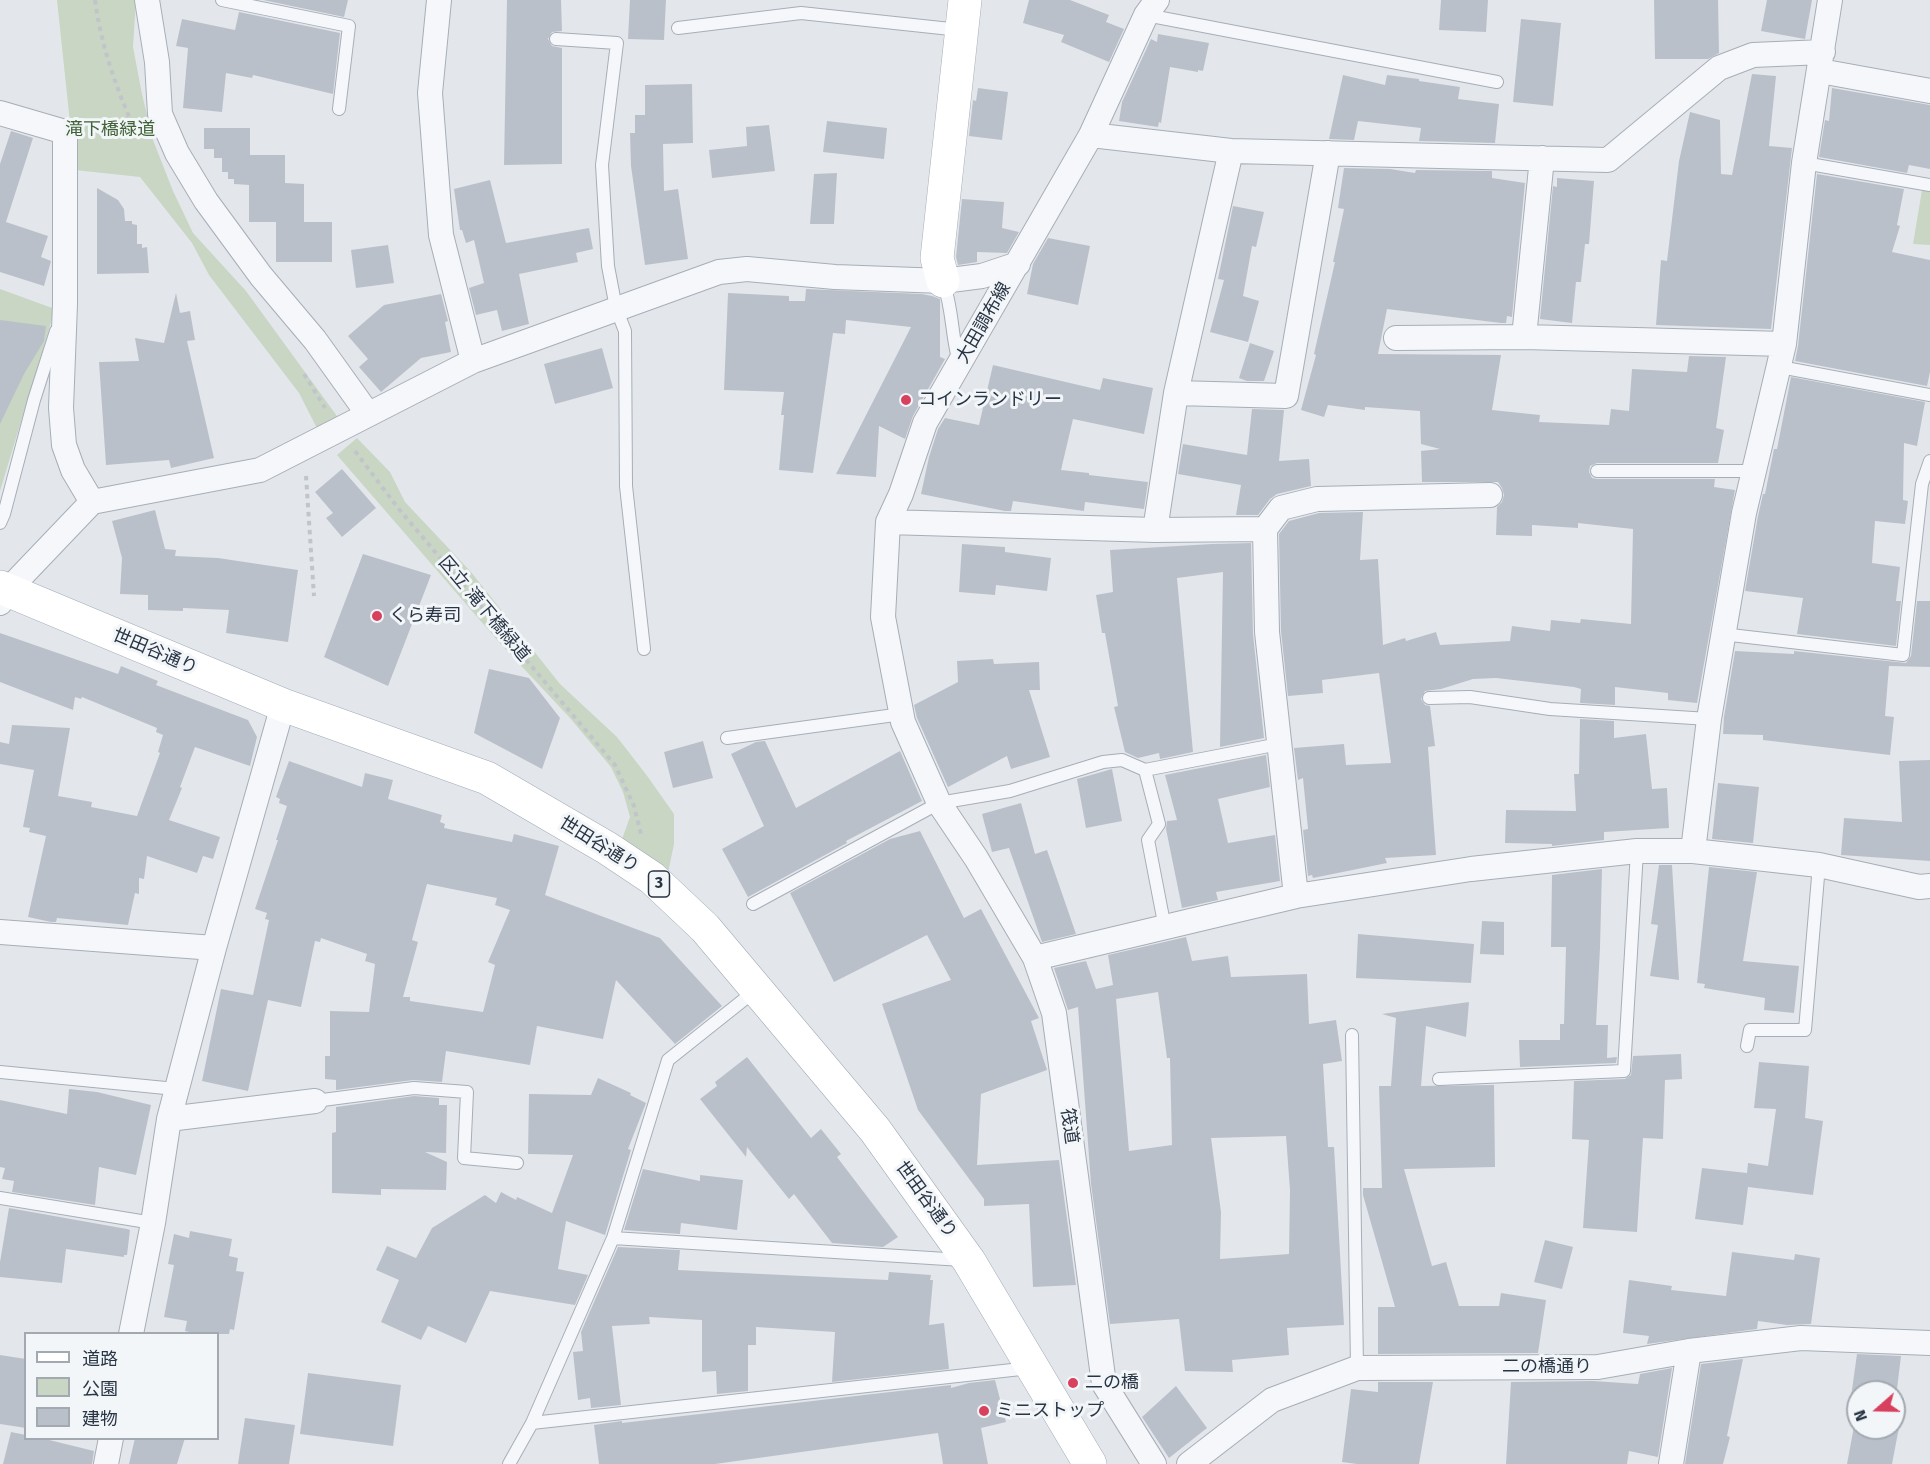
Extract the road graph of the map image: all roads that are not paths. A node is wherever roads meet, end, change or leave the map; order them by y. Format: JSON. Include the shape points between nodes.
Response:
{"nodes":[{"id":1,"x":147,"y":0,"type":"edge"},
{"id":2,"x":222,"y":0,"type":"edge"},
{"id":3,"x":439,"y":0,"type":"edge"},
{"id":4,"x":1830,"y":0,"type":"edge"},
{"id":5,"x":1152,"y":7,"type":"edge"},
{"id":6,"x":963,"y":15,"type":"edge"},
{"id":7,"x":678,"y":28,"type":"dead end"},
{"id":8,"x":556,"y":39,"type":"dead end"},
{"id":9,"x":1821,"y":62,"type":"junction"},
{"id":10,"x":1497,"y":82,"type":"dead end"},
{"id":11,"x":1930,"y":91,"type":"edge"},
{"id":12,"x":339,"y":109,"type":"dead end"},
{"id":13,"x":0,"y":113,"type":"edge"},
{"id":14,"x":1091,"y":135,"type":"junction"},
{"id":15,"x":1231,"y":151,"type":"junction"},
{"id":16,"x":1328,"y":153,"type":"junction"},
{"id":17,"x":1542,"y":159,"type":"junction"},
{"id":18,"x":1803,"y":163,"type":"junction"},
{"id":19,"x":1930,"y":185,"type":"edge"},
{"id":20,"x":1018,"y":264,"type":"junction"},
{"id":21,"x":943,"y":281,"type":"junction"},
{"id":22,"x":65,"y":304,"type":"junction"},
{"id":23,"x":616,"y":308,"type":"junction"},
{"id":24,"x":1524,"y":337,"type":"junction"},
{"id":25,"x":1396,"y":338,"type":"dead end"},
{"id":26,"x":1782,"y":356,"type":"junction"},
{"id":27,"x":473,"y":361,"type":"junction"},
{"id":28,"x":960,"y":364,"type":"junction"},
{"id":29,"x":1176,"y":393,"type":"junction"},
{"id":30,"x":1930,"y":395,"type":"edge"},
{"id":31,"x":368,"y":414,"type":"junction"},
{"id":32,"x":1930,"y":461,"type":"edge"},
{"id":33,"x":1598,"y":471,"type":"dead end"},
{"id":34,"x":1754,"y":471,"type":"junction"},
{"id":35,"x":1926,"y":484,"type":"edge"},
{"id":36,"x":1490,"y":495,"type":"dead end"},
{"id":37,"x":92,"y":502,"type":"junction"},
{"id":38,"x":888,"y":522,"type":"junction"},
{"id":39,"x":0,"y":523,"type":"edge"},
{"id":40,"x":1265,"y":529,"type":"junction"},
{"id":41,"x":1155,"y":530,"type":"junction"},
{"id":42,"x":3,"y":594,"type":"edge"},
{"id":43,"x":1722,"y":634,"type":"junction"},
{"id":44,"x":644,"y":649,"type":"dead end"},
{"id":45,"x":1429,"y":698,"type":"dead end"},
{"id":46,"x":283,"y":705,"type":"junction"},
{"id":47,"x":902,"y":714,"type":"junction"},
{"id":48,"x":1709,"y":719,"type":"junction"},
{"id":49,"x":727,"y":738,"type":"dead end"},
{"id":50,"x":1278,"y":744,"type":"junction"},
{"id":51,"x":1145,"y":770,"type":"junction"},
{"id":52,"x":939,"y":803,"type":"junction"},
{"id":53,"x":1693,"y":850,"type":"junction"},
{"id":54,"x":1637,"y":851,"type":"junction"},
{"id":55,"x":1819,"y":865,"type":"junction"},
{"id":56,"x":1930,"y":886,"type":"edge"},
{"id":57,"x":1296,"y":896,"type":"junction"},
{"id":58,"x":753,"y":904,"type":"dead end"},
{"id":59,"x":1166,"y":928,"type":"junction"},
{"id":60,"x":0,"y":932,"type":"edge"},
{"id":61,"x":214,"y":948,"type":"junction"},
{"id":62,"x":1035,"y":958,"type":"junction"},
{"id":63,"x":758,"y":989,"type":"junction"},
{"id":64,"x":1352,"y":1035,"type":"dead end"},
{"id":65,"x":1747,"y":1046,"type":"dead end"},
{"id":66,"x":0,"y":1072,"type":"edge"},
{"id":67,"x":1439,"y":1078,"type":"dead end"},
{"id":68,"x":176,"y":1089,"type":"junction"},
{"id":69,"x":315,"y":1101,"type":"joint"},
{"id":70,"x":169,"y":1119,"type":"junction"},
{"id":71,"x":517,"y":1163,"type":"dead end"},
{"id":72,"x":0,"y":1198,"type":"edge"},
{"id":73,"x":153,"y":1224,"type":"junction"},
{"id":74,"x":613,"y":1238,"type":"junction"},
{"id":75,"x":969,"y":1261,"type":"junction"},
{"id":76,"x":131,"y":1332,"type":"edge"},
{"id":77,"x":1930,"y":1342,"type":"edge"},
{"id":78,"x":1689,"y":1351,"type":"junction"},
{"id":79,"x":1035,"y":1367,"type":"junction"},
{"id":80,"x":1357,"y":1368,"type":"junction"},
{"id":81,"x":532,"y":1423,"type":"junction"},
{"id":82,"x":111,"y":1440,"type":"edge"},
{"id":83,"x":106,"y":1464,"type":"edge"},
{"id":84,"x":509,"y":1464,"type":"edge"},
{"id":85,"x":1090,"y":1464,"type":"edge"},
{"id":86,"x":1154,"y":1464,"type":"edge"},
{"id":87,"x":1189,"y":1464,"type":"edge"},
{"id":88,"x":1671,"y":1464,"type":"edge"}],
"edges":[{"from":1,"to":31,"type":"street","via":[[160,114],[177,153],[206,201]]},
{"from":2,"to":12,"type":"lane","via":[[349,26]]},
{"from":3,"to":27,"type":"street","via":[[430,93],[441,236]]},
{"from":4,"to":9,"type":"street"},
{"from":5,"to":10,"type":"lane"},
{"from":5,"to":14,"type":"street","name":"大田調布線"},
{"from":6,"to":7,"type":"lane","via":[[801,13]]},
{"from":6,"to":21,"type":"main road","via":[[937,258]]},
{"from":8,"to":23,"type":"lane","via":[[617,43],[602,165]]},
{"from":9,"to":11,"type":"street"},
{"from":9,"to":17,"type":"street","via":[[1753,55],[1719,69],[1608,160]]},
{"from":9,"to":18,"type":"street"},
{"from":13,"to":22,"type":"street","via":[[65,132]]},
{"from":14,"to":15,"type":"street"},
{"from":14,"to":20,"type":"street","name":"大田調布線"},
{"from":15,"to":16,"type":"street"},
{"from":15,"to":29,"type":"street"},
{"from":16,"to":17,"type":"street"},
{"from":16,"to":29,"type":"street","via":[[1286,396]]},
{"from":17,"to":24,"type":"street"},
{"from":18,"to":19,"type":"lane"},
{"from":18,"to":26,"type":"street"},
{"from":20,"to":21,"type":"street","via":[[982,276]]},
{"from":20,"to":28,"type":"street","name":"大田調布線"},
{"from":21,"to":23,"type":"street","via":[[733,270]]},
{"from":21,"to":28,"type":"lane"},
{"from":22,"to":37,"type":"street","via":[[61,408],[64,445]]},
{"from":22,"to":39,"type":"lane"},
{"from":23,"to":27,"type":"street"},
{"from":23,"to":44,"type":"lane","via":[[625,331],[626,486]]},
{"from":24,"to":25,"type":"street"},
{"from":24,"to":26,"type":"street"},
{"from":26,"to":30,"type":"lane"},
{"from":26,"to":34,"type":"street"},
{"from":27,"to":31,"type":"street"},
{"from":28,"to":38,"type":"street","name":"大田調布線","via":[[925,423]]},
{"from":29,"to":41,"type":"street"},
{"from":31,"to":37,"type":"street","via":[[260,470]]},
{"from":32,"to":35,"type":"lane"},
{"from":33,"to":34,"type":"lane"},
{"from":34,"to":43,"type":"street"},
{"from":35,"to":43,"type":"lane","via":[[1903,655]]},
{"from":36,"to":40,"type":"street","via":[[1317,499],[1281,508]]},
{"from":37,"to":42,"type":"street"},
{"from":38,"to":41,"type":"street"},
{"from":38,"to":47,"type":"street","name":"大田調布線","via":[[883,617]]},
{"from":40,"to":41,"type":"street"},
{"from":40,"to":50,"type":"street","via":[[1267,632]]},
{"from":42,"to":46,"type":"main road","name":"世田谷通り","number":"3"},
{"from":43,"to":48,"type":"street"},
{"from":45,"to":48,"type":"lane","via":[[1470,697],[1550,709]]},
{"from":46,"to":61,"type":"street"},
{"from":46,"to":63,"type":"main road","name":"世田谷通り","number":"3","via":[[487,778],[607,848],[652,878],[705,928]]},
{"from":47,"to":49,"type":"lane"},
{"from":47,"to":52,"type":"street","name":"大田調布線"},
{"from":48,"to":53,"type":"street"},
{"from":50,"to":51,"type":"lane"},
{"from":50,"to":57,"type":"street"},
{"from":51,"to":52,"type":"lane","via":[[1122,760],[1103,762],[1010,791]]},
{"from":51,"to":59,"type":"lane","via":[[1159,824],[1148,840]]},
{"from":52,"to":58,"type":"lane"},
{"from":52,"to":62,"type":"street","name":"筏道"},
{"from":53,"to":54,"type":"street"},
{"from":53,"to":55,"type":"street"},
{"from":54,"to":57,"type":"street","via":[[1471,869]]},
{"from":54,"to":67,"type":"lane","via":[[1624,1071]]},
{"from":55,"to":56,"type":"street","via":[[1919,887]]},
{"from":55,"to":65,"type":"lane","via":[[1805,1030],[1750,1030]]},
{"from":57,"to":59,"type":"street"},
{"from":59,"to":62,"type":"street"},
{"from":60,"to":61,"type":"street"},
{"from":61,"to":68,"type":"street"},
{"from":62,"to":86,"type":"street","name":"筏道","via":[[1054,1013],[1104,1384]]},
{"from":63,"to":74,"type":"lane","via":[[668,1060]]},
{"from":63,"to":75,"type":"main road","name":"世田谷通り","number":"3","via":[[875,1130]]},
{"from":64,"to":80,"type":"lane"},
{"from":66,"to":68,"type":"lane"},
{"from":68,"to":70,"type":"street"},
{"from":69,"to":70,"type":"street"},
{"from":69,"to":71,"type":"lane","via":[[414,1088],[467,1092],[464,1158]]},
{"from":70,"to":73,"type":"street"},
{"from":72,"to":73,"type":"lane"},
{"from":73,"to":76,"type":"street"},
{"from":74,"to":75,"type":"lane"},
{"from":74,"to":81,"type":"lane"},
{"from":75,"to":79,"type":"main road","name":"世田谷通り","number":"3"},
{"from":77,"to":78,"type":"street","name":"二の橋通り","via":[[1801,1338]]},
{"from":78,"to":80,"type":"street","name":"二の橋通り","via":[[1598,1367]]},
{"from":78,"to":88,"type":"street"},
{"from":79,"to":81,"type":"lane"},
{"from":79,"to":85,"type":"main road","name":"世田谷通り","number":"3"},
{"from":80,"to":87,"type":"street","name":"二の橋通り","via":[[1272,1400]]},
{"from":81,"to":84,"type":"lane"},
{"from":82,"to":83,"type":"street"}]}
